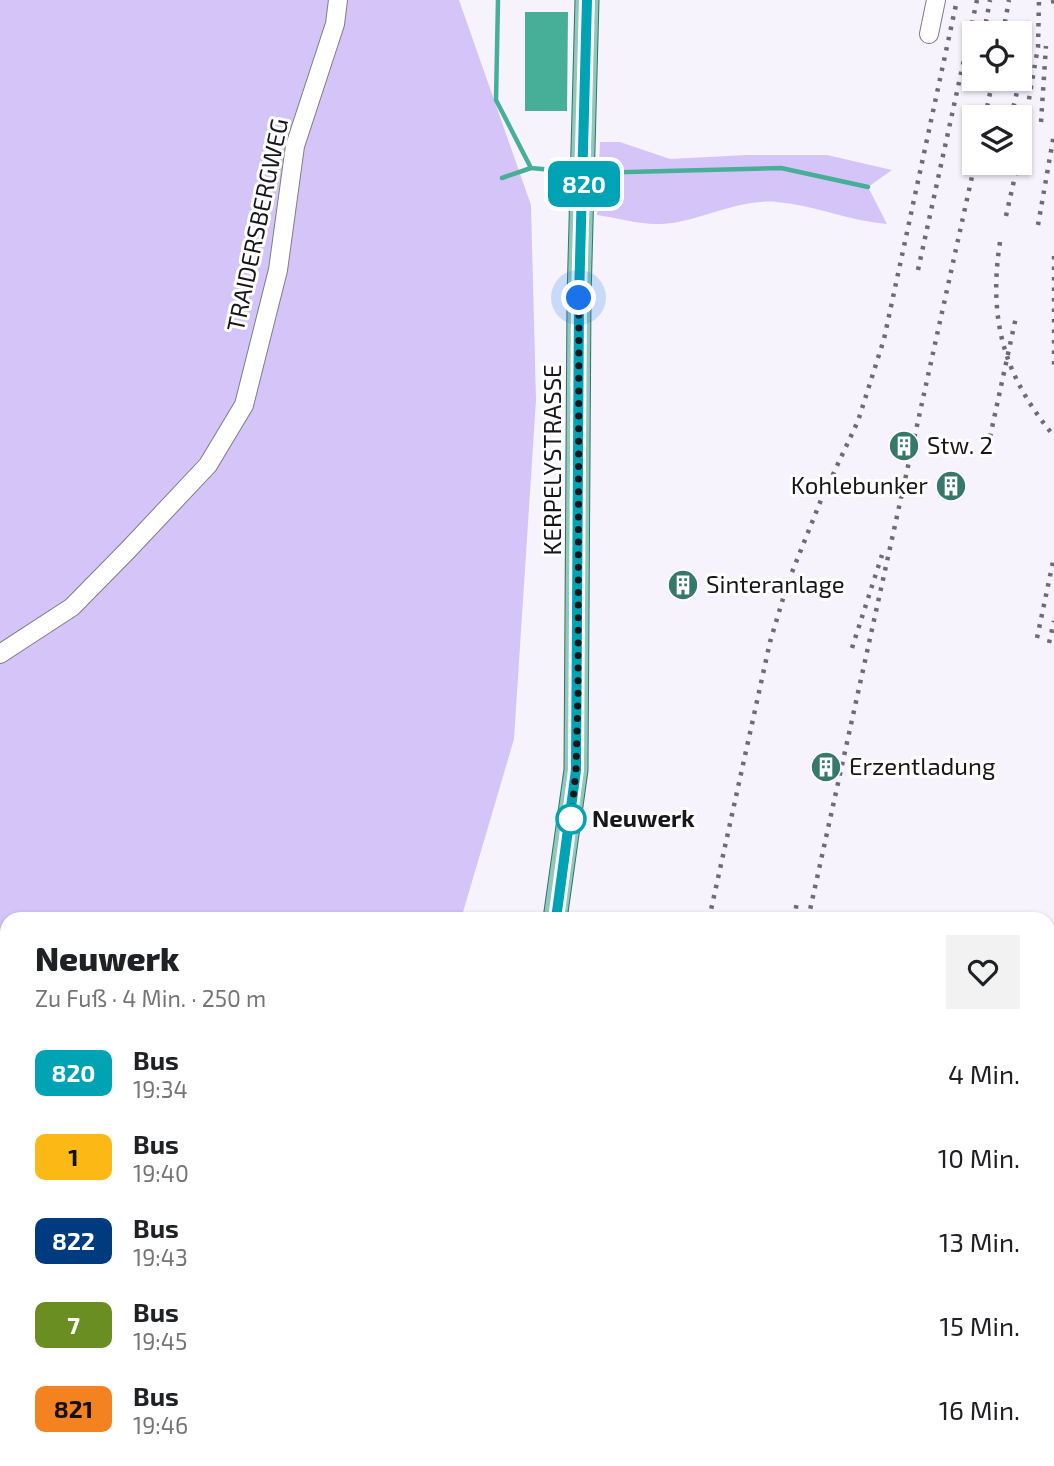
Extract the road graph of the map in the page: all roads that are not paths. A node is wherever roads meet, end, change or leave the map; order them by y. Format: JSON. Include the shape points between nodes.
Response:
{"nodes":[{"id":1,"x":338,"y":0,"type":"edge"},
{"id":2,"x":587,"y":0,"type":"edge"},
{"id":3,"x":936,"y":0,"type":"edge"},
{"id":4,"x":929,"y":34,"type":"dead end"},
{"id":5,"x":0,"y":654,"type":"edge"},
{"id":6,"x":556,"y":912,"type":"edge"}],
"edges":[{"from":1,"to":5,"type":"street","name":"TRAIDERSBERGWEG","via":[[335,24],[295,146],[278,270],[244,405],[208,465],[128,550],[72,607]]},
{"from":2,"to":6,"type":"main road","name":"KERPELYSTRASSE","via":[[579,298],[576,770]]},
{"from":3,"to":4,"type":"street"}]}
